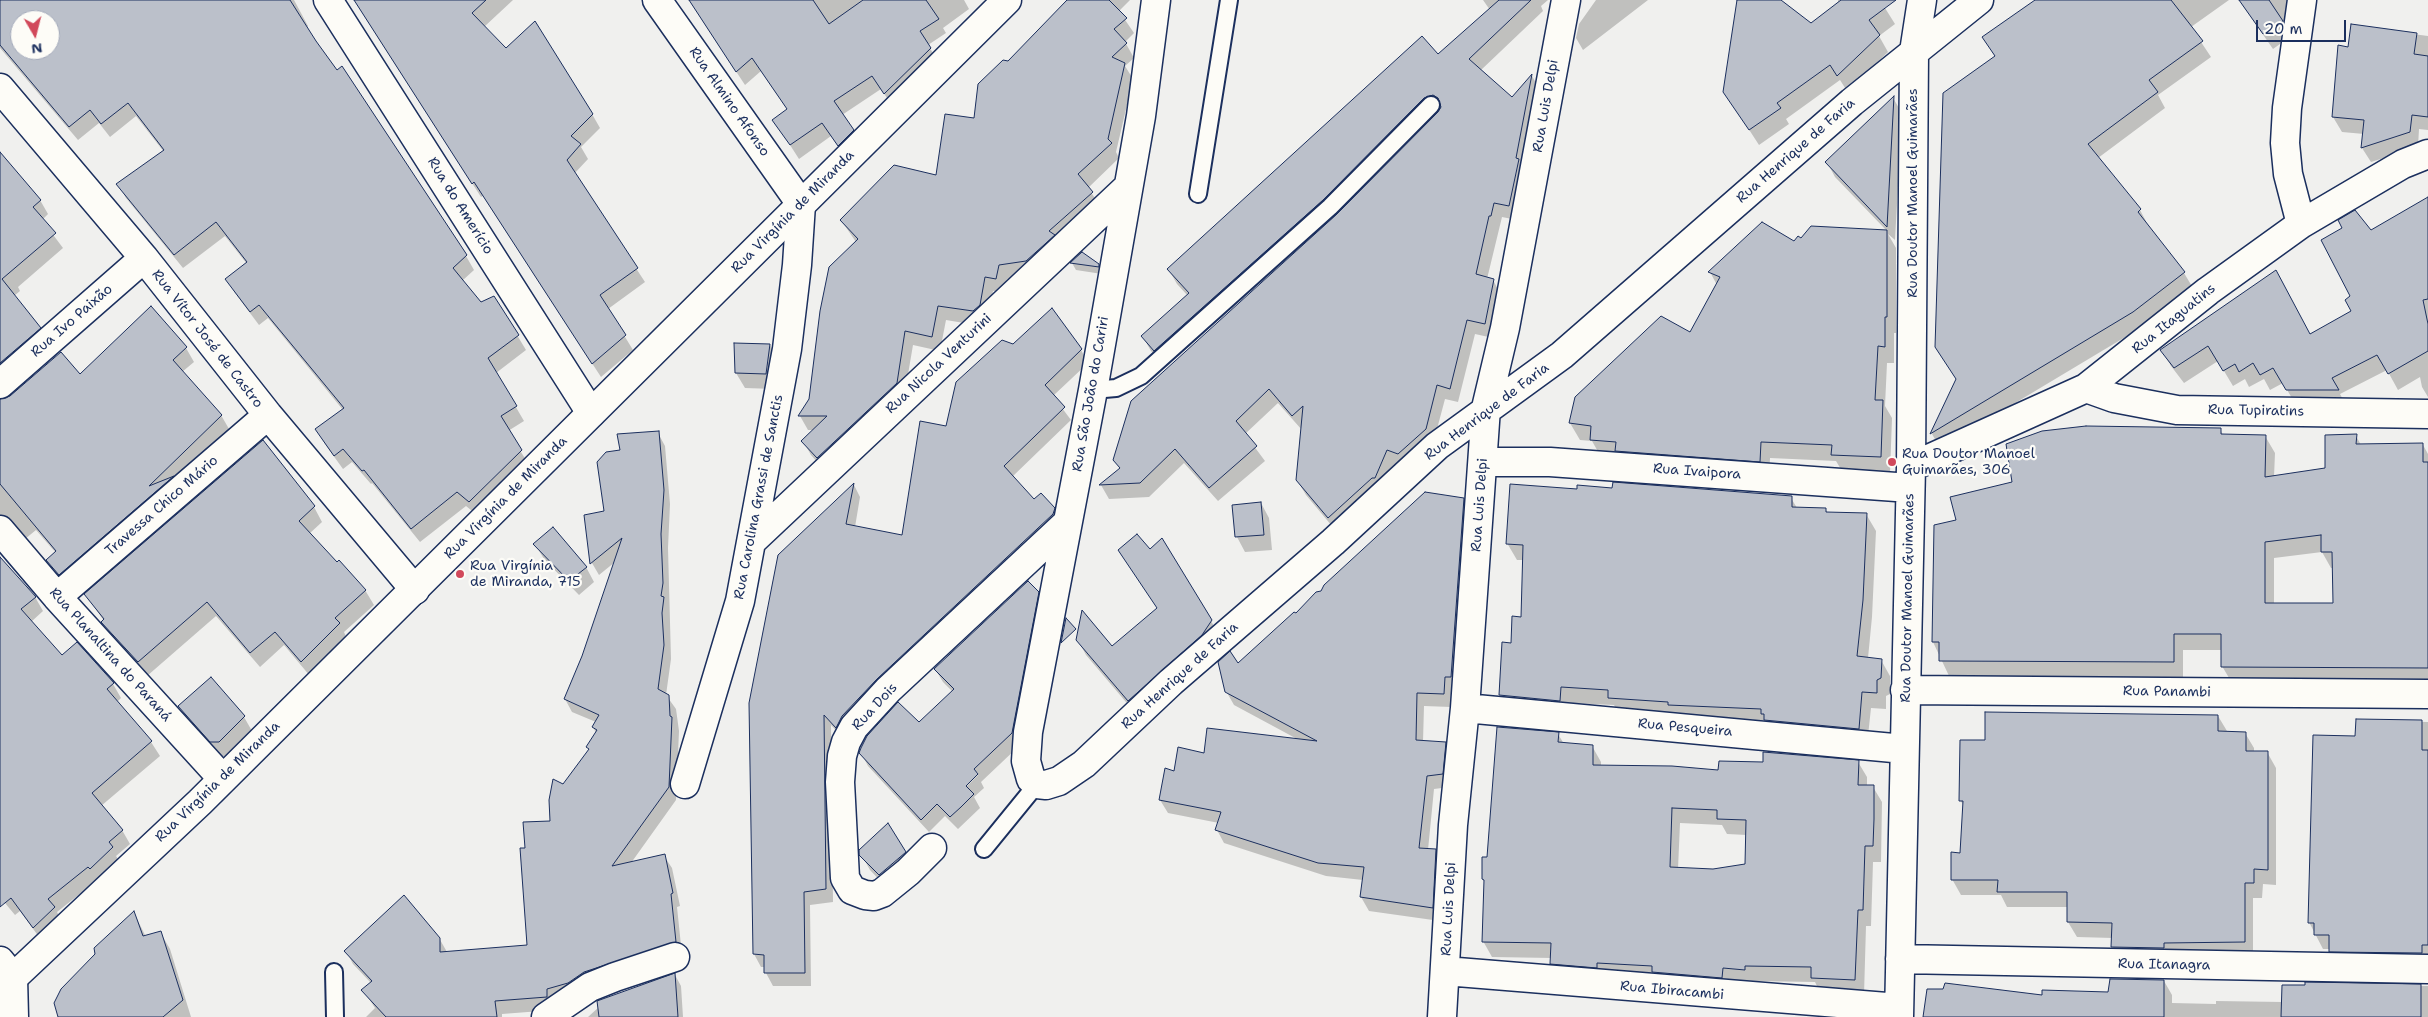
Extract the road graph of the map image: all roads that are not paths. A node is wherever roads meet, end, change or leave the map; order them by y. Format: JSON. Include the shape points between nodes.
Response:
{"nodes":[{"id":1,"x":328,"y":0,"type":"edge"},
{"id":2,"x":657,"y":0,"type":"edge"},
{"id":3,"x":1156,"y":0,"type":"edge"},
{"id":4,"x":1229,"y":0,"type":"edge"},
{"id":5,"x":1566,"y":0,"type":"edge"},
{"id":6,"x":1922,"y":0,"type":"edge"},
{"id":7,"x":1979,"y":0,"type":"edge"},
{"id":8,"x":2302,"y":0,"type":"edge"},
{"id":9,"x":1005,"y":1,"type":"edge"},
{"id":10,"x":1914,"y":52,"type":"junction"},
{"id":11,"x":0,"y":88,"type":"edge"},
{"id":12,"x":1431,"y":104,"type":"dead end"},
{"id":13,"x":2428,"y":154,"type":"edge"},
{"id":14,"x":1128,"y":187,"type":"junction"},
{"id":15,"x":1198,"y":194,"type":"dead end"},
{"id":16,"x":801,"y":204,"type":"junction"},
{"id":17,"x":2301,"y":224,"type":"junction"},
{"id":18,"x":144,"y":258,"type":"junction"},
{"id":19,"x":0,"y":384,"type":"edge"},
{"id":20,"x":2086,"y":388,"type":"junction"},
{"id":21,"x":1093,"y":390,"type":"junction"},
{"id":22,"x":1486,"y":408,"type":"junction"},
{"id":23,"x":591,"y":413,"type":"junction"},
{"id":24,"x":2428,"y":414,"type":"edge"},
{"id":25,"x":268,"y":415,"type":"junction"},
{"id":26,"x":1484,"y":462,"type":"junction"},
{"id":27,"x":1910,"y":478,"type":"junction"},
{"id":28,"x":1067,"y":523,"type":"junction"},
{"id":29,"x":0,"y":530,"type":"edge"},
{"id":30,"x":752,"y":541,"type":"junction"},
{"id":31,"x":415,"y":590,"type":"junction"},
{"id":32,"x":57,"y":597,"type":"junction"},
{"id":33,"x":1905,"y":690,"type":"junction"},
{"id":34,"x":2428,"y":694,"type":"edge"},
{"id":35,"x":1465,"y":708,"type":"junction"},
{"id":36,"x":1904,"y":749,"type":"junction"},
{"id":37,"x":222,"y":778,"type":"junction"},
{"id":38,"x":686,"y":784,"type":"dead end"},
{"id":39,"x":1037,"y":784,"type":"junction"},
{"id":40,"x":932,"y":848,"type":"dead end"},
{"id":41,"x":984,"y":849,"type":"dead end"},
{"id":42,"x":675,"y":957,"type":"dead end"},
{"id":43,"x":1900,"y":959,"type":"junction"},
{"id":44,"x":2428,"y":969,"type":"edge"},
{"id":45,"x":1445,"y":971,"type":"junction"},
{"id":46,"x":334,"y":972,"type":"dead end"},
{"id":47,"x":4,"y":976,"type":"edge"},
{"id":48,"x":1899,"y":1013,"type":"edge"},
{"id":49,"x":14,"y":1017,"type":"edge"},
{"id":50,"x":335,"y":1017,"type":"edge"},
{"id":51,"x":546,"y":1017,"type":"edge"},
{"id":52,"x":1442,"y":1017,"type":"edge"}],
"edges":[{"from":1,"to":23,"type":"street","name":"Rua do Amerício"},
{"from":2,"to":16,"type":"street","name":"Rua Almino Afonso"},
{"from":3,"to":14,"type":"street","name":"Rua São João do Cariri"},
{"from":4,"to":15,"type":"lane"},
{"from":5,"to":22,"type":"street","name":"Rua Luis Delpi","via":[[1507,318]]},
{"from":6,"to":10,"type":"street","name":"Rua Doutor Manoel Guimarães"},
{"from":7,"to":10,"type":"street","name":"Rua Henrique de Faria"},
{"from":8,"to":17,"type":"street","via":[[2285,144],[2288,174]]},
{"from":9,"to":16,"type":"street","name":"Rua Virgínia de Miranda"},
{"from":10,"to":22,"type":"street","name":"Rua Henrique de Faria","via":[[1852,102],[1562,355]]},
{"from":10,"to":27,"type":"street","name":"Rua Doutor Manoel Guimarães"},
{"from":11,"to":18,"type":"street","name":"Rua Vítor José de Castro"},
{"from":12,"to":21,"type":"lane","via":[[1330,207],[1141,376],[1116,388]]},
{"from":13,"to":17,"type":"street","name":"Rua Itaguatins","via":[[2403,164]]},
{"from":14,"to":21,"type":"street","name":"Rua São João do Cariri"},
{"from":14,"to":30,"type":"street","name":"Rua Nicola Venturini"},
{"from":16,"to":23,"type":"street","name":"Rua Virgínia de Miranda"},
{"from":16,"to":30,"type":"street","name":"Rua Carolina Grassi de Sanctis","via":[[787,350]]},
{"from":17,"to":20,"type":"street","name":"Rua Itaguatins","via":[[2208,291]]},
{"from":18,"to":19,"type":"street","name":"Rua Ivo Paixão"},
{"from":18,"to":25,"type":"street","name":"Rua Vítor José de Castro"},
{"from":20,"to":24,"type":"street","name":"Rua Tupiratins","via":[[2114,398],[2177,410]]},
{"from":20,"to":27,"type":"street","name":"Rua Itaguatins"},
{"from":21,"to":28,"type":"street","name":"Rua São João do Cariri"},
{"from":22,"to":26,"type":"street","name":"Rua Luis Delpi"},
{"from":22,"to":39,"type":"street","name":"Rua Henrique de Faria","via":[[1437,446],[1334,542],[1171,682],[1084,764],[1059,781]]},
{"from":23,"to":31,"type":"street","name":"Rua Virgínia de Miranda"},
{"from":25,"to":31,"type":"street","name":"Rua Vítor José de Castro"},
{"from":25,"to":32,"type":"street","name":"Travessa Chico Mário"},
{"from":26,"to":27,"type":"street","name":"Rua Ivaipora"},
{"from":26,"to":35,"type":"street","name":"Rua Luis Delpi"},
{"from":27,"to":33,"type":"street","name":"Rua Doutor Manoel Guimarães"},
{"from":28,"to":39,"type":"street","name":"Rua São João do Cariri","via":[[1028,732],[1027,766],[1031,779]]},
{"from":28,"to":40,"type":"street","name":"Rua Dois","via":[[888,690],[854,727],[846,742],[840,782],[845,878],[852,890],[874,896],[882,893]]},
{"from":29,"to":32,"type":"street","name":"Rua Planaltina do Paraná"},
{"from":30,"to":38,"type":"street","name":"Rua Carolina Grassi de Sanctis","via":[[740,601]]},
{"from":31,"to":37,"type":"street","name":"Rua Virgínia de Miranda"},
{"from":32,"to":37,"type":"street","name":"Rua Planaltina do Paraná"},
{"from":33,"to":34,"type":"street","name":"Rua Panambi"},
{"from":33,"to":36,"type":"street","name":"Rua Doutor Manoel Guimarães"},
{"from":35,"to":36,"type":"street","name":"Rua Pesqueira"},
{"from":35,"to":45,"type":"street","name":"Rua Luis Delpi","via":[[1453,825]]},
{"from":36,"to":43,"type":"street","name":"Rua Doutor Manoel Guimarães"},
{"from":37,"to":47,"type":"street","name":"Rua Virgínia de Miranda","via":[[200,802]]},
{"from":39,"to":41,"type":"lane"},
{"from":42,"to":51,"type":"street","via":[[590,987]]},
{"from":43,"to":44,"type":"street","name":"Rua Itanagra"},
{"from":43,"to":48,"type":"street","name":"Rua Doutor Manoel Guimarães"},
{"from":45,"to":48,"type":"street","name":"Rua Ibiracambi"},
{"from":45,"to":52,"type":"street","name":"Rua Luis Delpi"},
{"from":46,"to":50,"type":"lane"},
{"from":47,"to":49,"type":"street"}]}
